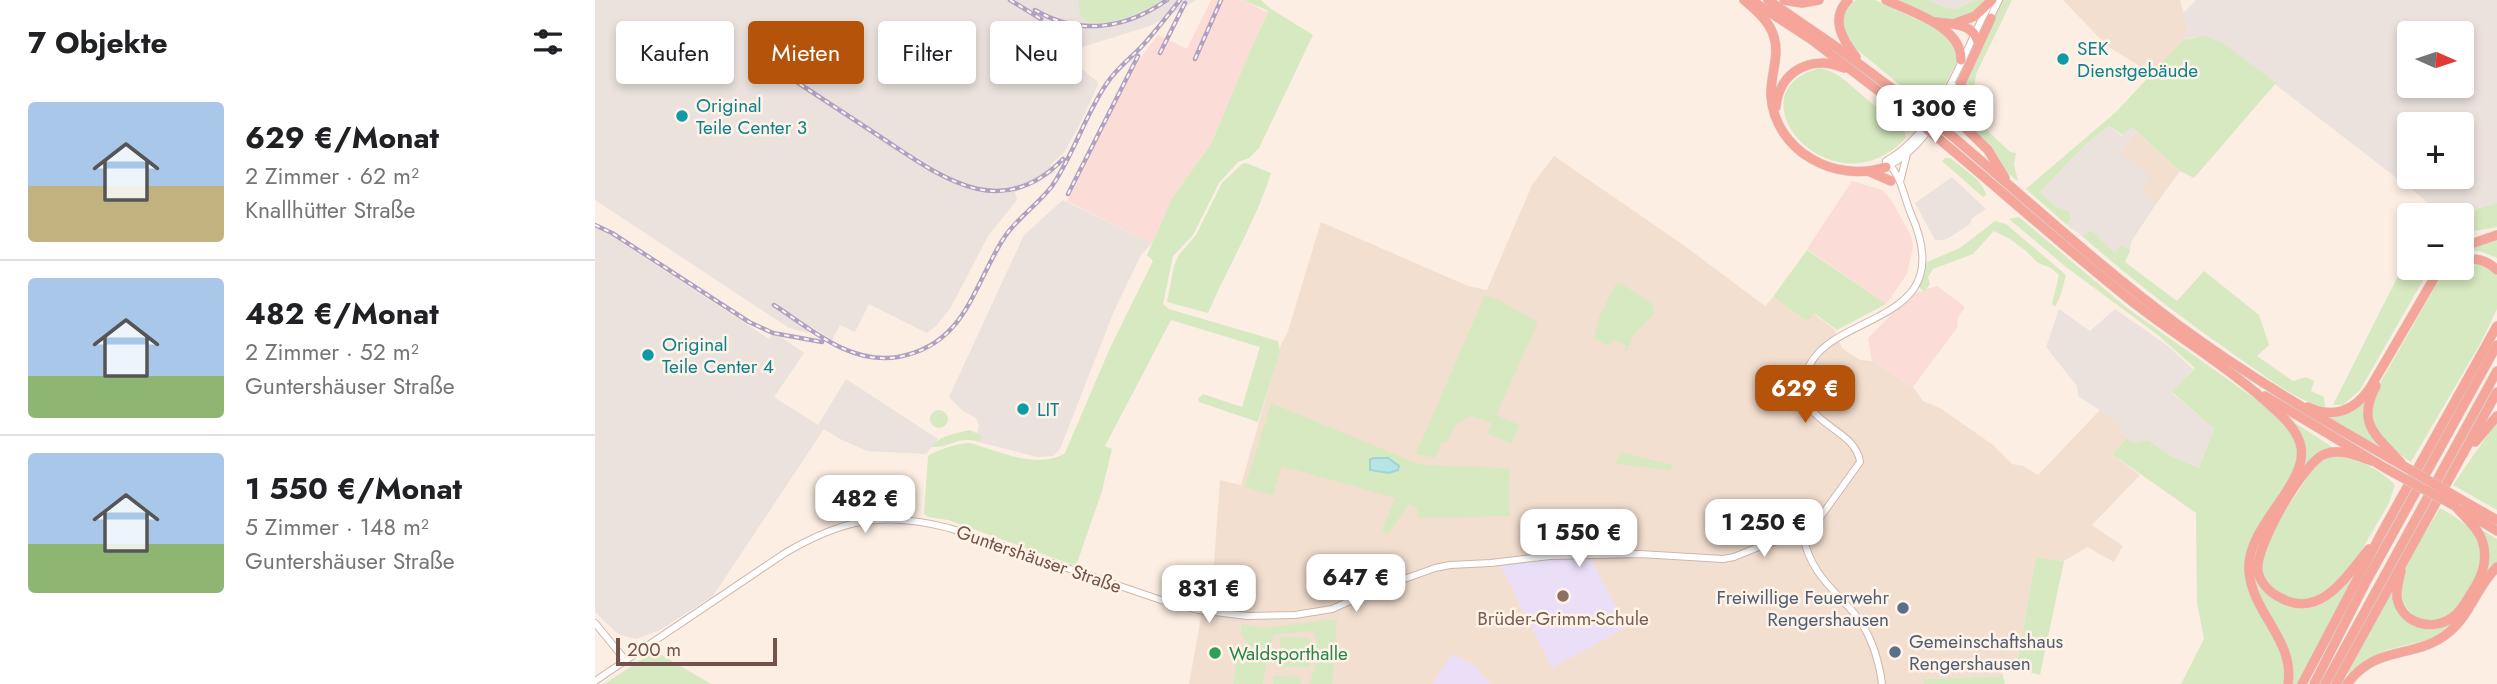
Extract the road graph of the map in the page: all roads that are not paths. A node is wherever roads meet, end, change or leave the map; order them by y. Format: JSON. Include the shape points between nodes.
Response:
{"nodes":[{"id":1,"x":1744,"y":0,"type":"edge"},
{"id":2,"x":1751,"y":0,"type":"edge"},
{"id":3,"x":1768,"y":0,"type":"edge"},
{"id":4,"x":1784,"y":0,"type":"edge"},
{"id":5,"x":1819,"y":0,"type":"edge"},
{"id":6,"x":1848,"y":0,"type":"edge"},
{"id":7,"x":1886,"y":0,"type":"edge"},
{"id":8,"x":1992,"y":0,"type":"edge"},
{"id":9,"x":1999,"y":0,"type":"edge"},
{"id":10,"x":1991,"y":18,"type":"junction"},
{"id":11,"x":1934,"y":22,"type":"junction"},
{"id":12,"x":1954,"y":24,"type":"junction"},
{"id":13,"x":1976,"y":38,"type":"junction"},
{"id":14,"x":1961,"y":60,"type":"junction"},
{"id":15,"x":1863,"y":66,"type":"junction"},
{"id":16,"x":1874,"y":86,"type":"junction"},
{"id":17,"x":1918,"y":114,"type":"junction"},
{"id":18,"x":1777,"y":116,"type":"junction"},
{"id":19,"x":1907,"y":154,"type":"junction"},
{"id":20,"x":1887,"y":165,"type":"junction"},
{"id":21,"x":1855,"y":171,"type":"junction"},
{"id":22,"x":1869,"y":172,"type":"junction"},
{"id":23,"x":1896,"y":183,"type":"junction"},
{"id":24,"x":2008,"y":183,"type":"junction"},
{"id":25,"x":2497,"y":235,"type":"edge"},
{"id":26,"x":2474,"y":243,"type":"edge"},
{"id":27,"x":2474,"y":261,"type":"edge"},
{"id":28,"x":2497,"y":270,"type":"edge"},
{"id":29,"x":2433,"y":280,"type":"edge"},
{"id":30,"x":2439,"y":280,"type":"edge"},
{"id":31,"x":2497,"y":326,"type":"edge"},
{"id":32,"x":2497,"y":345,"type":"edge"},
{"id":33,"x":2497,"y":371,"type":"edge"},
{"id":34,"x":2237,"y":378,"type":"junction"},
{"id":35,"x":2275,"y":390,"type":"junction"},
{"id":36,"x":2497,"y":392,"type":"edge"},
{"id":37,"x":2497,"y":416,"type":"edge"},
{"id":38,"x":2390,"y":460,"type":"junction"},
{"id":39,"x":2372,"y":461,"type":"junction"},
{"id":40,"x":2456,"y":466,"type":"junction"},
{"id":41,"x":2462,"y":508,"type":"junction"},
{"id":42,"x":2496,"y":519,"type":"edge"},
{"id":43,"x":2497,"y":531,"type":"edge"},
{"id":44,"x":2381,"y":534,"type":"junction"},
{"id":45,"x":1803,"y":536,"type":"junction"},
{"id":46,"x":2409,"y":550,"type":"junction"},
{"id":47,"x":2497,"y":567,"type":"edge"},
{"id":48,"x":595,"y":623,"type":"edge"},
{"id":49,"x":626,"y":661,"type":"junction"},
{"id":50,"x":595,"y":681,"type":"edge"},
{"id":51,"x":1882,"y":684,"type":"edge"},
{"id":52,"x":2288,"y":684,"type":"edge"},
{"id":53,"x":2302,"y":684,"type":"edge"},
{"id":54,"x":2314,"y":684,"type":"edge"},
{"id":55,"x":2325,"y":684,"type":"edge"},
{"id":56,"x":2336,"y":684,"type":"edge"},
{"id":57,"x":2347,"y":684,"type":"edge"}],
"edges":[{"from":1,"to":18,"type":"highway","via":[[1766,22],[1775,39],[1771,92]]},
{"from":2,"to":16,"type":"highway"},
{"from":3,"to":15,"type":"highway"},
{"from":4,"to":5,"type":"highway"},
{"from":6,"to":15,"type":"highway","via":[[1838,26]]},
{"from":7,"to":11,"type":"highway"},
{"from":8,"to":12,"type":"highway","via":[[1975,16]]},
{"from":8,"to":13,"type":"street"},
{"from":9,"to":10,"type":"street"},
{"from":10,"to":13,"type":"street"},
{"from":10,"to":24,"type":"highway","via":[[1950,107],[1953,116],[1988,150]]},
{"from":11,"to":12,"type":"highway"},
{"from":11,"to":14,"type":"highway","via":[[1957,41]]},
{"from":12,"to":13,"type":"highway"},
{"from":13,"to":14,"type":"street"},
{"from":13,"to":19,"type":"street","via":[[1933,124]]},
{"from":14,"to":20,"type":"street","via":[[1920,132]]},
{"from":15,"to":17,"type":"highway"},
{"from":16,"to":17,"type":"highway"},
{"from":16,"to":18,"type":"highway","via":[[1835,64],[1804,65],[1782,85],[1776,100]]},
{"from":17,"to":24,"type":"highway","bridge":true,"via":[[1945,130]]},
{"from":17,"to":34,"type":"highway","bridge":true,"via":[[1939,139],[2134,303]]},
{"from":18,"to":21,"type":"highway","via":[[1787,137],[1803,154],[1824,166]]},
{"from":19,"to":20,"type":"street"},
{"from":19,"to":23,"type":"street"},
{"from":20,"to":21,"type":"highway"},
{"from":20,"to":22,"type":"highway"},
{"from":20,"to":23,"type":"street"},
{"from":21,"to":22,"type":"highway"},
{"from":22,"to":23,"type":"highway"},
{"from":23,"to":45,"type":"street","via":[[1918,229],[1923,248],[1921,268],[1913,289],[1892,309],[1824,347],[1810,362],[1805,377],[1809,406],[1815,416],[1851,443],[1860,457],[1859,467]]},
{"from":24,"to":35,"type":"highway","via":[[2146,300]]},
{"from":25,"to":26,"type":"highway"},
{"from":27,"to":28,"type":"highway","via":[[2485,261]]},
{"from":29,"to":35,"type":"highway","via":[[2353,408],[2339,413],[2314,409]]},
{"from":30,"to":38,"type":"highway","via":[[2369,401],[2370,426]]},
{"from":31,"to":44,"type":"highway"},
{"from":32,"to":54,"type":"highway"},
{"from":33,"to":55,"type":"highway"},
{"from":34,"to":39,"type":"highway"},
{"from":34,"to":52,"type":"highway","via":[[2290,425],[2301,446],[2297,472],[2254,544],[2248,568],[2253,591],[2286,653]]},
{"from":35,"to":38,"type":"highway"},
{"from":36,"to":40,"type":"highway"},
{"from":37,"to":40,"type":"highway"},
{"from":38,"to":39,"type":"highway"},
{"from":38,"to":41,"type":"highway","bridge":true},
{"from":38,"to":41,"type":"highway","bridge":true},
{"from":39,"to":44,"type":"highway","via":[[2348,453],[2318,457],[2268,534],[2258,569],[2267,588],[2285,601],[2308,604],[2335,590]]},
{"from":40,"to":46,"type":"highway"},
{"from":41,"to":42,"type":"highway"},
{"from":41,"to":43,"type":"highway"},
{"from":41,"to":46,"type":"highway","via":[[2481,537],[2486,559],[2480,578],[2455,616],[2437,625],[2419,623],[2410,620],[2399,605],[2398,582]]},
{"from":44,"to":53,"type":"highway"},
{"from":45,"to":49,"type":"street","name":"Guntershäuser Straße","via":[[1723,559],[1640,554],[1550,556],[1442,566],[1332,609],[1248,616],[1161,600],[939,526],[906,519],[870,520],[834,529],[793,548]]},
{"from":45,"to":51,"type":"street","via":[[1814,569],[1865,630]]},
{"from":46,"to":56,"type":"highway"},
{"from":47,"to":57,"type":"highway","via":[[2447,634],[2377,658]]},
{"from":48,"to":49,"type":"street"},
{"from":49,"to":50,"type":"street","name":"Guntershäuser Straße"}]}
